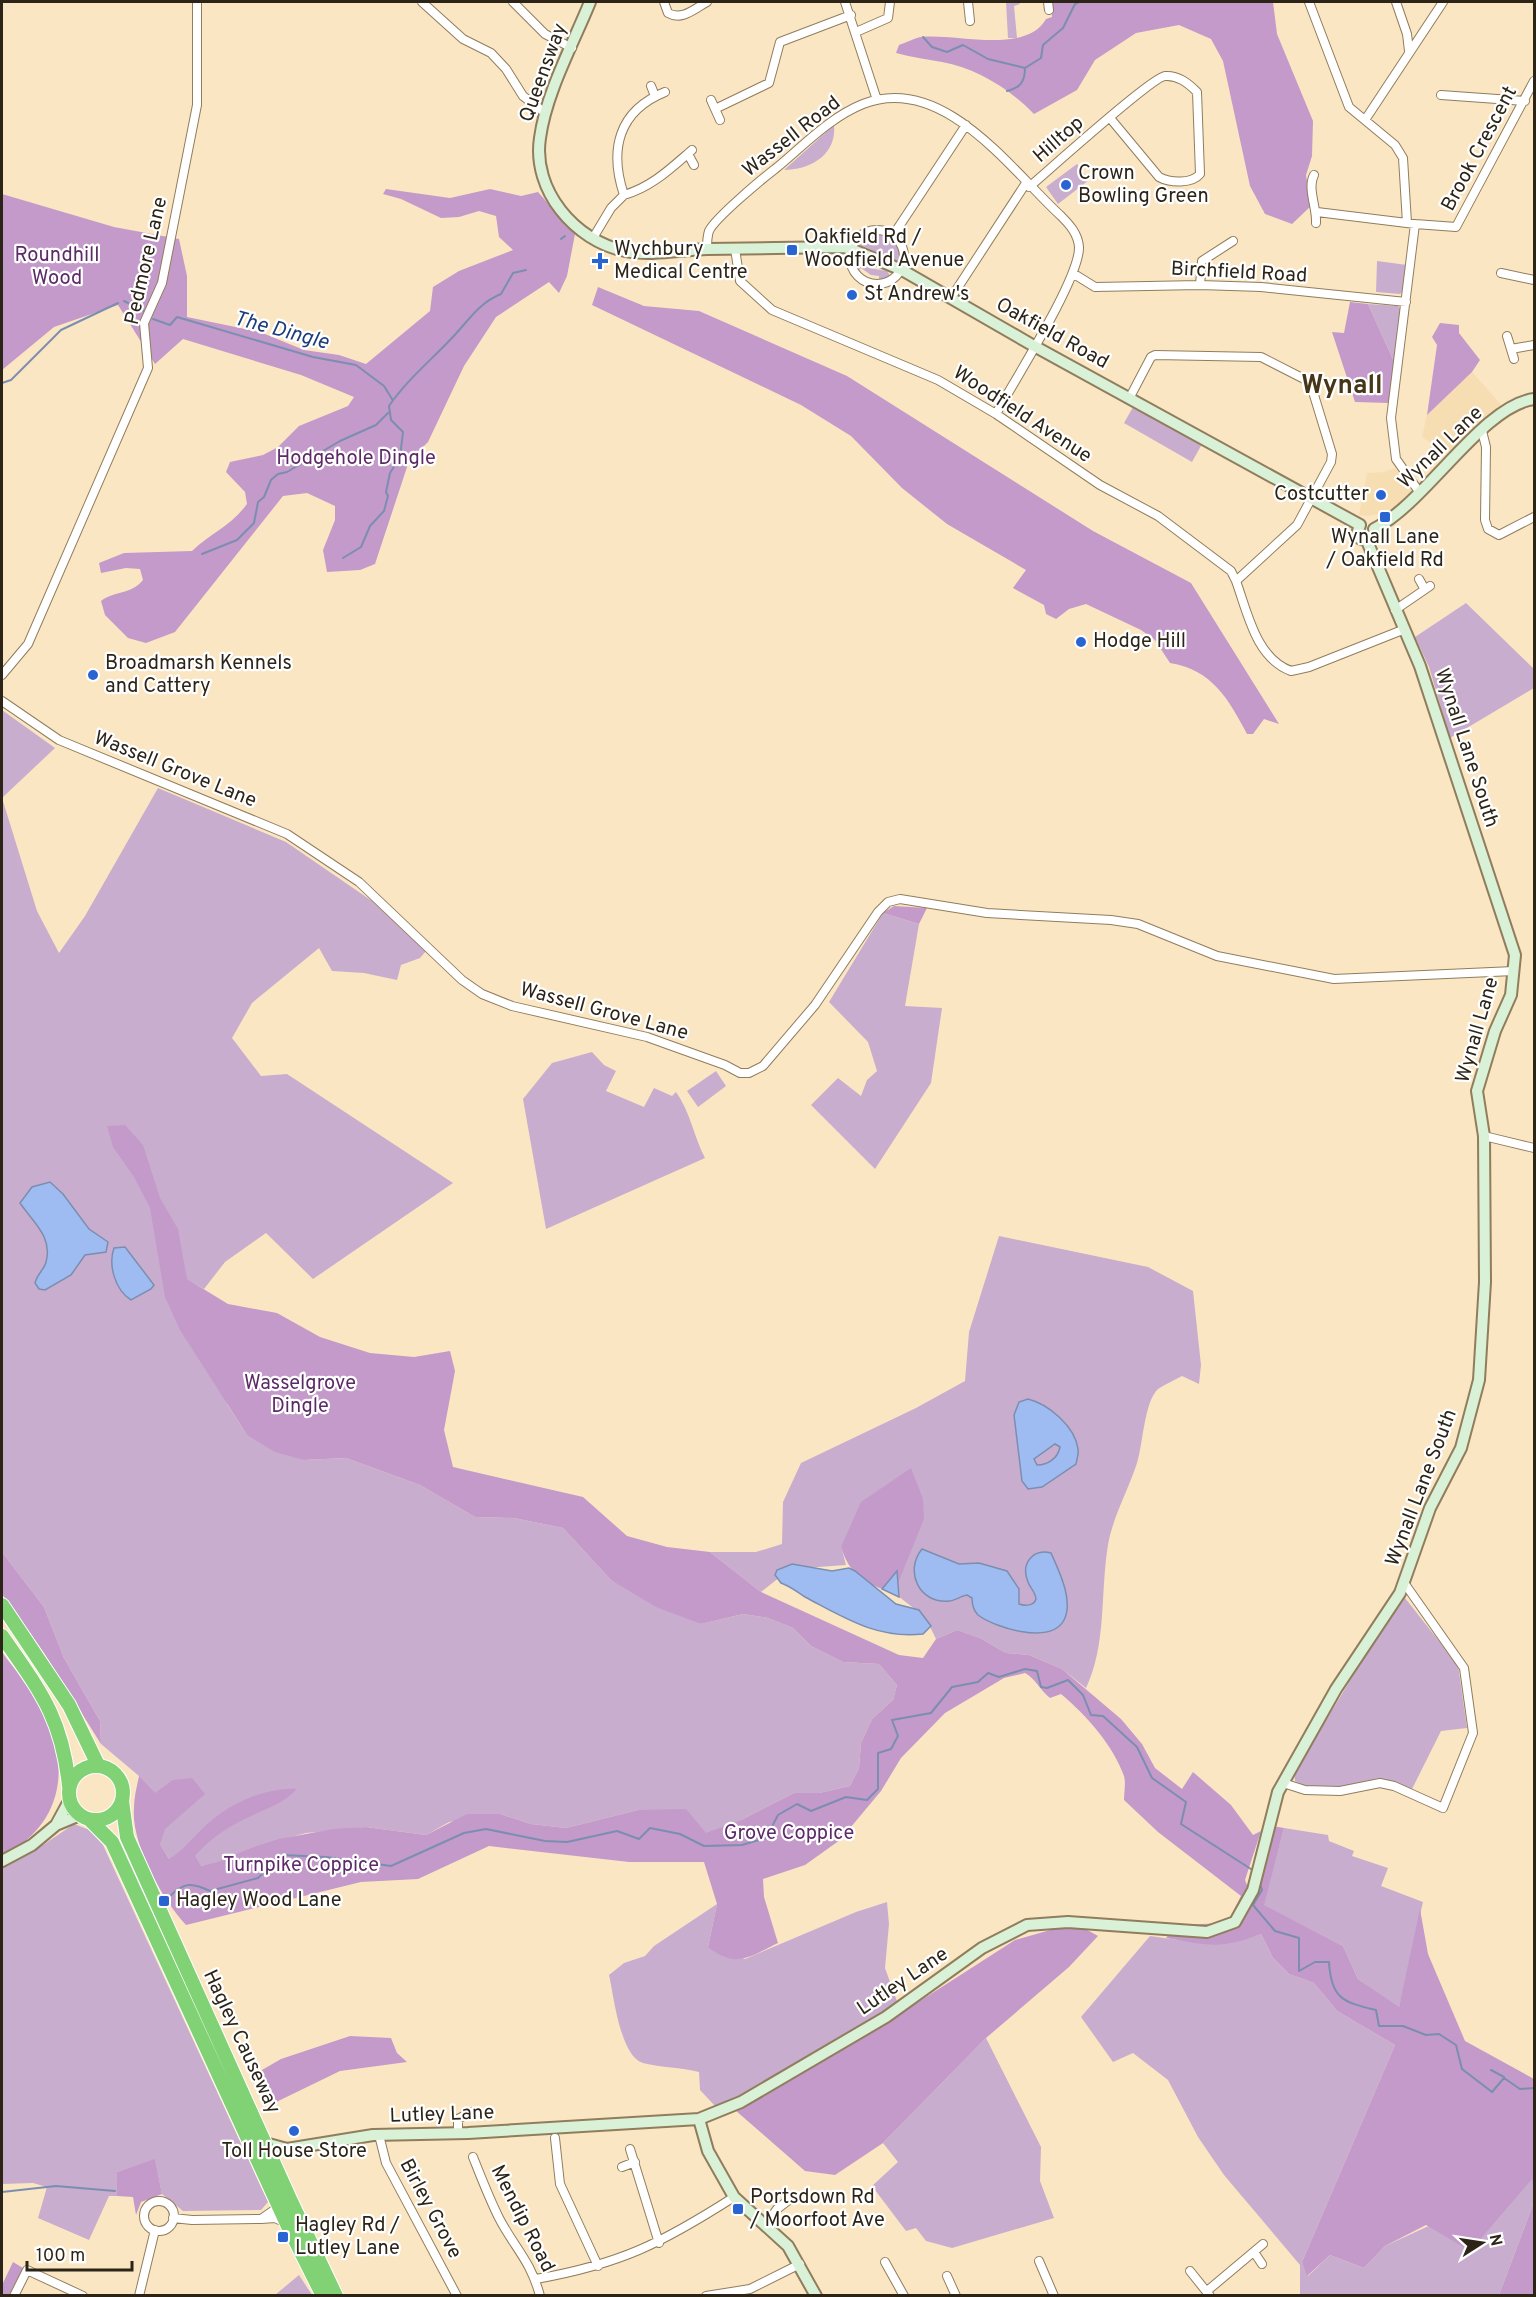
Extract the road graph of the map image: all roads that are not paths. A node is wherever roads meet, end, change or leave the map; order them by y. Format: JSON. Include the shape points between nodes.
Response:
{"nodes":[{"id":1,"x":197,"y":2,"type":"edge"},
{"id":2,"x":422,"y":2,"type":"edge"},
{"id":3,"x":513,"y":2,"type":"edge"},
{"id":4,"x":590,"y":2,"type":"edge"},
{"id":5,"x":664,"y":2,"type":"edge"},
{"id":6,"x":706,"y":2,"type":"edge"},
{"id":7,"x":845,"y":2,"type":"edge"},
{"id":8,"x":890,"y":2,"type":"edge"},
{"id":9,"x":968,"y":2,"type":"edge"},
{"id":10,"x":1310,"y":2,"type":"edge"},
{"id":11,"x":1396,"y":2,"type":"edge"},
{"id":12,"x":1443,"y":2,"type":"edge"},
{"id":13,"x":851,"y":15,"type":"junction"},
{"id":14,"x":970,"y":21,"type":"dead end"},
{"id":15,"x":856,"y":32,"type":"junction"},
{"id":16,"x":572,"y":48,"type":"junction"},
{"id":17,"x":1409,"y":51,"type":"junction"},
{"id":18,"x":1534,"y":81,"type":"edge"},
{"id":19,"x":651,"y":86,"type":"dead end"},
{"id":20,"x":665,"y":92,"type":"dead end"},
{"id":21,"x":1447,"y":93,"type":"dead end"},
{"id":22,"x":655,"y":96,"type":"junction"},
{"id":23,"x":711,"y":100,"type":"dead end"},
{"id":24,"x":878,"y":100,"type":"junction"},
{"id":25,"x":1525,"y":101,"type":"junction"},
{"id":26,"x":715,"y":109,"type":"junction"},
{"id":27,"x":544,"y":112,"type":"junction"},
{"id":28,"x":1110,"y":118,"type":"junction"},
{"id":29,"x":720,"y":120,"type":"dead end"},
{"id":30,"x":1365,"y":120,"type":"junction"},
{"id":31,"x":966,"y":125,"type":"junction"},
{"id":32,"x":694,"y":165,"type":"dead end"},
{"id":33,"x":1314,"y":176,"type":"dead end"},
{"id":34,"x":1028,"y":185,"type":"junction"},
{"id":35,"x":624,"y":195,"type":"junction"},
{"id":36,"x":1317,"y":212,"type":"junction"},
{"id":37,"x":1316,"y":223,"type":"dead end"},
{"id":38,"x":1411,"y":223,"type":"junction"},
{"id":39,"x":894,"y":234,"type":"junction"},
{"id":40,"x":593,"y":238,"type":"junction"},
{"id":41,"x":1233,"y":241,"type":"dead end"},
{"id":42,"x":707,"y":249,"type":"junction"},
{"id":43,"x":735,"y":249,"type":"junction"},
{"id":44,"x":851,"y":249,"type":"junction"},
{"id":45,"x":902,"y":270,"type":"junction"},
{"id":46,"x":1501,"y":273,"type":"dead end"},
{"id":47,"x":1074,"y":274,"type":"junction"},
{"id":48,"x":1534,"y":280,"type":"edge"},
{"id":49,"x":1200,"y":285,"type":"junction"},
{"id":50,"x":951,"y":298,"type":"junction"},
{"id":51,"x":1406,"y":302,"type":"junction"},
{"id":52,"x":1507,"y":336,"type":"dead end"},
{"id":53,"x":1534,"y":345,"type":"edge"},
{"id":54,"x":1034,"y":346,"type":"junction"},
{"id":55,"x":1511,"y":349,"type":"junction"},
{"id":56,"x":1514,"y":359,"type":"dead end"},
{"id":57,"x":1130,"y":398,"type":"junction"},
{"id":58,"x":1534,"y":399,"type":"edge"},
{"id":59,"x":996,"y":414,"type":"junction"},
{"id":60,"x":1482,"y":431,"type":"junction"},
{"id":61,"x":1419,"y":493,"type":"junction"},
{"id":62,"x":1311,"y":497,"type":"junction"},
{"id":63,"x":1534,"y":517,"type":"edge"},
{"id":64,"x":1360,"y":525,"type":"junction"},
{"id":65,"x":1374,"y":529,"type":"junction"},
{"id":66,"x":1366,"y":541,"type":"junction"},
{"id":67,"x":1419,"y":579,"type":"dead end"},
{"id":68,"x":1236,"y":581,"type":"junction"},
{"id":69,"x":1395,"y":610,"type":"junction"},
{"id":70,"x":1405,"y":629,"type":"junction"},
{"id":71,"x":2,"y":675,"type":"edge"},
{"id":72,"x":2,"y":701,"type":"edge"},
{"id":73,"x":1514,"y":970,"type":"junction"},
{"id":74,"x":1484,"y":1136,"type":"junction"},
{"id":75,"x":1534,"y":1148,"type":"edge"},
{"id":76,"x":1405,"y":1584,"type":"junction"},
{"id":77,"x":2,"y":1605,"type":"edge"},
{"id":78,"x":2,"y":1636,"type":"edge"},
{"id":79,"x":98,"y":1765,"type":"junction"},
{"id":80,"x":1283,"y":1783,"type":"junction"},
{"id":81,"x":69,"y":1786,"type":"junction"},
{"id":82,"x":69,"y":1801,"type":"junction"},
{"id":83,"x":122,"y":1801,"type":"junction"},
{"id":84,"x":85,"y":1817,"type":"junction"},
{"id":85,"x":56,"y":1825,"type":"junction"},
{"id":86,"x":2,"y":1862,"type":"edge"},
{"id":87,"x":471,"y":2112,"type":"dead end"},
{"id":88,"x":699,"y":2119,"type":"junction"},
{"id":89,"x":458,"y":2133,"type":"junction"},
{"id":90,"x":379,"y":2135,"type":"junction"},
{"id":91,"x":555,"y":2139,"type":"dead end"},
{"id":92,"x":265,"y":2143,"type":"junction"},
{"id":93,"x":630,"y":2149,"type":"dead end"},
{"id":94,"x":287,"y":2150,"type":"junction"},
{"id":95,"x":473,"y":2157,"type":"dead end"},
{"id":96,"x":635,"y":2162,"type":"junction"},
{"id":97,"x":622,"y":2167,"type":"dead end"},
{"id":98,"x":278,"y":2173,"type":"junction"},
{"id":99,"x":780,"y":2194,"type":"dead end"},
{"id":100,"x":794,"y":2196,"type":"dead end"},
{"id":101,"x":734,"y":2197,"type":"junction"},
{"id":102,"x":278,"y":2202,"type":"junction"},
{"id":103,"x":786,"y":2202,"type":"junction"},
{"id":104,"x":173,"y":2218,"type":"junction"},
{"id":105,"x":261,"y":2219,"type":"junction"},
{"id":106,"x":287,"y":2224,"type":"junction"},
{"id":107,"x":765,"y":2226,"type":"junction"},
{"id":108,"x":155,"y":2230,"type":"junction"},
{"id":109,"x":658,"y":2243,"type":"junction"},
{"id":110,"x":1263,"y":2244,"type":"dead end"},
{"id":111,"x":1254,"y":2252,"type":"junction"},
{"id":112,"x":1039,"y":2261,"type":"dead end"},
{"id":113,"x":885,"y":2262,"type":"dead end"},
{"id":114,"x":800,"y":2264,"type":"junction"},
{"id":115,"x":1262,"y":2264,"type":"dead end"},
{"id":116,"x":598,"y":2266,"type":"junction"},
{"id":117,"x":1191,"y":2271,"type":"dead end"},
{"id":118,"x":947,"y":2276,"type":"dead end"},
{"id":119,"x":536,"y":2279,"type":"junction"},
{"id":120,"x":1209,"y":2293,"type":"edge"},
{"id":121,"x":14,"y":2295,"type":"edge"},
{"id":122,"x":83,"y":2295,"type":"edge"},
{"id":123,"x":139,"y":2295,"type":"edge"},
{"id":124,"x":323,"y":2295,"type":"edge"},
{"id":125,"x":336,"y":2295,"type":"edge"},
{"id":126,"x":457,"y":2295,"type":"edge"},
{"id":127,"x":540,"y":2295,"type":"edge"},
{"id":128,"x":706,"y":2295,"type":"edge"},
{"id":129,"x":719,"y":2295,"type":"edge"},
{"id":130,"x":816,"y":2295,"type":"edge"},
{"id":131,"x":904,"y":2295,"type":"edge"},
{"id":132,"x":956,"y":2295,"type":"edge"},
{"id":133,"x":1054,"y":2295,"type":"edge"}],
"edges":[{"from":1,"to":71,"type":"street","name":"Pedmore Lane","via":[[197,105],[162,283],[144,323],[148,368],[28,644]]},
{"from":2,"to":27,"type":"street","via":[[463,39],[491,53],[523,96]]},
{"from":3,"to":16,"type":"street","via":[[545,34]]},
{"from":4,"to":16,"type":"street","name":"Queensway"},
{"from":5,"to":6,"type":"street","via":[[668,14],[680,17]]},
{"from":7,"to":13,"type":"street"},
{"from":8,"to":15,"type":"street","via":[[888,18]]},
{"from":9,"to":14,"type":"street"},
{"from":10,"to":30,"type":"street","via":[[1349,107]]},
{"from":11,"to":17,"type":"street"},
{"from":12,"to":17,"type":"street"},
{"from":13,"to":15,"type":"street"},
{"from":13,"to":26,"type":"street","via":[[785,38],[778,47],[769,82]]},
{"from":15,"to":24,"type":"street"},
{"from":16,"to":27,"type":"street","name":"Queensway"},
{"from":17,"to":30,"type":"street"},
{"from":18,"to":25,"type":"street","name":"Brook Crescent"},
{"from":19,"to":22,"type":"street"},
{"from":20,"to":22,"type":"street"},
{"from":21,"to":25,"type":"street"},
{"from":22,"to":35,"type":"street","via":[[633,112],[621,131],[618,167]]},
{"from":23,"to":26,"type":"street"},
{"from":24,"to":31,"type":"street","name":"Wassell Road","via":[[925,104]]},
{"from":24,"to":42,"type":"street","name":"Wassell Road","via":[[836,119],[764,177],[708,233]]},
{"from":25,"to":38,"type":"street","name":"Brook Crescent","via":[[1456,227]]},
{"from":26,"to":29,"type":"street"},
{"from":27,"to":40,"type":"street","name":"Queensway","via":[[540,157],[550,192],[570,221]]},
{"from":28,"to":28,"type":"street","name":"Hilltop","via":[[1154,80],[1163,76],[1180,78],[1197,92],[1200,174],[1194,180],[1169,182],[1159,177]]},
{"from":28,"to":34,"type":"street","name":"Hilltop"},
{"from":30,"to":38,"type":"street","via":[[1395,145],[1403,158]]},
{"from":31,"to":34,"type":"street","name":"Wassell Road"},
{"from":31,"to":39,"type":"street"},
{"from":32,"to":35,"type":"street","via":[[690,152],[657,180]]},
{"from":33,"to":36,"type":"street","via":[[1311,181]]},
{"from":34,"to":47,"type":"street","name":"Wassell Road","via":[[1073,230],[1079,247]]},
{"from":34,"to":50,"type":"street","name":"Hilltop"},
{"from":35,"to":40,"type":"street"},
{"from":36,"to":37,"type":"street"},
{"from":36,"to":38,"type":"street"},
{"from":38,"to":51,"type":"street"},
{"from":39,"to":44,"type":"street","via":[[869,231]]},
{"from":39,"to":45,"type":"street","via":[[903,251]]},
{"from":40,"to":42,"type":"street","name":"Queensway","via":[[627,251]]},
{"from":41,"to":49,"type":"street","via":[[1202,261]]},
{"from":42,"to":43,"type":"street","name":"Oakfield Road"},
{"from":43,"to":44,"type":"street","name":"Oakfield Road"},
{"from":43,"to":59,"type":"street","name":"Woodfield Avenue","via":[[740,281],[772,310],[939,380]]},
{"from":44,"to":45,"type":"street","name":"Oakfield Road"},
{"from":44,"to":45,"type":"street","via":[[852,268],[865,282],[889,282]]},
{"from":45,"to":50,"type":"street","name":"Oakfield Road"},
{"from":46,"to":48,"type":"street"},
{"from":47,"to":49,"type":"street","name":"Birchfield Road","via":[[1095,287]]},
{"from":47,"to":54,"type":"street","name":"Wassell Road"},
{"from":49,"to":51,"type":"street","name":"Birchfield Road","via":[[1261,287]]},
{"from":50,"to":54,"type":"street","name":"Oakfield Road"},
{"from":51,"to":61,"type":"street","via":[[1391,418],[1392,439],[1396,459]]},
{"from":52,"to":55,"type":"street"},
{"from":53,"to":55,"type":"street"},
{"from":54,"to":57,"type":"street","name":"Oakfield Road"},
{"from":54,"to":59,"type":"street","name":"Wassell Road"},
{"from":55,"to":56,"type":"street"},
{"from":57,"to":62,"type":"street","name":"Oakfield Road"},
{"from":57,"to":62,"type":"street","via":[[1155,355],[1268,359],[1310,382],[1313,388],[1332,454]]},
{"from":58,"to":60,"type":"street","name":"Wynall Lane","via":[[1513,406]]},
{"from":59,"to":68,"type":"street","name":"Woodfield Avenue","via":[[1100,485],[1175,527],[1231,571]]},
{"from":60,"to":61,"type":"street","name":"Wynall Lane"},
{"from":60,"to":63,"type":"street","via":[[1486,447],[1488,529],[1498,536]]},
{"from":61,"to":65,"type":"street","name":"Wynall Lane","via":[[1392,520]]},
{"from":62,"to":64,"type":"street","name":"Oakfield Road"},
{"from":62,"to":68,"type":"street","via":[[1297,525]]},
{"from":64,"to":65,"type":"street","via":[[1368,523]]},
{"from":64,"to":66,"type":"street","via":[[1357,534]]},
{"from":65,"to":66,"type":"street","via":[[1374,536]]},
{"from":66,"to":69,"type":"street","name":"Wynall Lane South"},
{"from":67,"to":69,"type":"street","via":[[1427,587]]},
{"from":68,"to":70,"type":"street","via":[[1267,657],[1292,671]]},
{"from":69,"to":70,"type":"street","name":"Wynall Lane South"},
{"from":70,"to":73,"type":"street","name":"Wynall Lane South","via":[[1509,932]]},
{"from":72,"to":73,"type":"street","name":"Wassell Grove Lane","via":[[59,740],[287,834],[359,882],[462,980],[482,994],[512,1006],[647,1037],[740,1073],[763,1066],[815,1005],[878,912],[888,902],[900,899],[987,913],[1138,924],[1217,956],[1334,979]]},
{"from":73,"to":74,"type":"street","name":"Wynall Lane","via":[[1511,994],[1477,1091]]},
{"from":74,"to":75,"type":"street"},
{"from":74,"to":76,"type":"street","name":"Wynall Lane South","via":[[1485,1282],[1479,1380],[1461,1448],[1430,1508]]},
{"from":76,"to":80,"type":"street","name":"Wynall Lane South","via":[[1336,1689]]},
{"from":76,"to":80,"type":"street","via":[[1464,1668],[1473,1733],[1443,1808],[1380,1783],[1340,1791],[1305,1790]]},
{"from":77,"to":79,"type":"highway","via":[[69,1705]]},
{"from":78,"to":81,"type":"highway","via":[[54,1717],[66,1756]]},
{"from":79,"to":81,"type":"highway","via":[[81,1771]]},
{"from":79,"to":83,"type":"highway","via":[[118,1777]]},
{"from":80,"to":88,"type":"street","name":"Lutley Lane","via":[[1253,1890],[1230,1926],[1183,1933],[1068,1922],[1027,1925],[982,1948],[876,2023],[741,2102]]},
{"from":81,"to":82,"type":"highway"},
{"from":82,"to":84,"type":"highway"},
{"from":82,"to":85,"type":"street"},
{"from":83,"to":84,"type":"highway","via":[[108,1816]]},
{"from":83,"to":92,"type":"highway","name":"Hagley Causeway","via":[[127,1837]]},
{"from":84,"to":85,"type":"street"},
{"from":84,"to":102,"type":"highway","name":"Hagley Causeway","via":[[112,1842]]},
{"from":85,"to":86,"type":"street"},
{"from":87,"to":89,"type":"street","via":[[458,2120]]},
{"from":88,"to":89,"type":"street","name":"Lutley Lane"},
{"from":88,"to":101,"type":"street","via":[[708,2151]]},
{"from":89,"to":90,"type":"street","name":"Lutley Lane"},
{"from":90,"to":94,"type":"street","name":"Lutley Lane"},
{"from":90,"to":126,"type":"street","name":"Birley Grove","via":[[386,2163]]},
{"from":91,"to":116,"type":"street","via":[[560,2184]]},
{"from":92,"to":94,"type":"street","name":"Lutley Lane"},
{"from":92,"to":98,"type":"highway","name":"Hagley Causeway"},
{"from":93,"to":96,"type":"street"},
{"from":94,"to":98,"type":"street"},
{"from":95,"to":119,"type":"street","name":"Mendip Road","via":[[499,2218]]},
{"from":96,"to":97,"type":"street"},
{"from":96,"to":109,"type":"street"},
{"from":98,"to":125,"type":"highway","name":"Hagley Causeway"},
{"from":99,"to":103,"type":"street"},
{"from":100,"to":103,"type":"street"},
{"from":101,"to":107,"type":"street"},
{"from":101,"to":109,"type":"street"},
{"from":102,"to":105,"type":"street"},
{"from":102,"to":106,"type":"highway","name":"Hagley Causeway"},
{"from":103,"to":107,"type":"street"},
{"from":104,"to":105,"type":"street"},
{"from":104,"to":108,"type":"street","via":[[168,2228]]},
{"from":104,"to":108,"type":"street","via":[[166,2204],[151,2204],[144,2219]]},
{"from":105,"to":106,"type":"street","via":[[275,2218]]},
{"from":106,"to":124,"type":"highway","name":"Hagley Causeway"},
{"from":107,"to":114,"type":"street","via":[[788,2246]]},
{"from":108,"to":123,"type":"street"},
{"from":109,"to":116,"type":"street"},
{"from":110,"to":111,"type":"street"},
{"from":111,"to":115,"type":"street"},
{"from":111,"to":120,"type":"street"},
{"from":112,"to":133,"type":"street"},
{"from":113,"to":131,"type":"street"},
{"from":114,"to":129,"type":"street","via":[[750,2289]]},
{"from":114,"to":130,"type":"street"},
{"from":116,"to":119,"type":"street"},
{"from":117,"to":120,"type":"street"},
{"from":118,"to":132,"type":"street"},
{"from":119,"to":127,"type":"street","name":"Mendip Road"},
{"from":121,"to":122,"type":"street","via":[[27,2270]]},
{"from":128,"to":129,"type":"street"}]}
